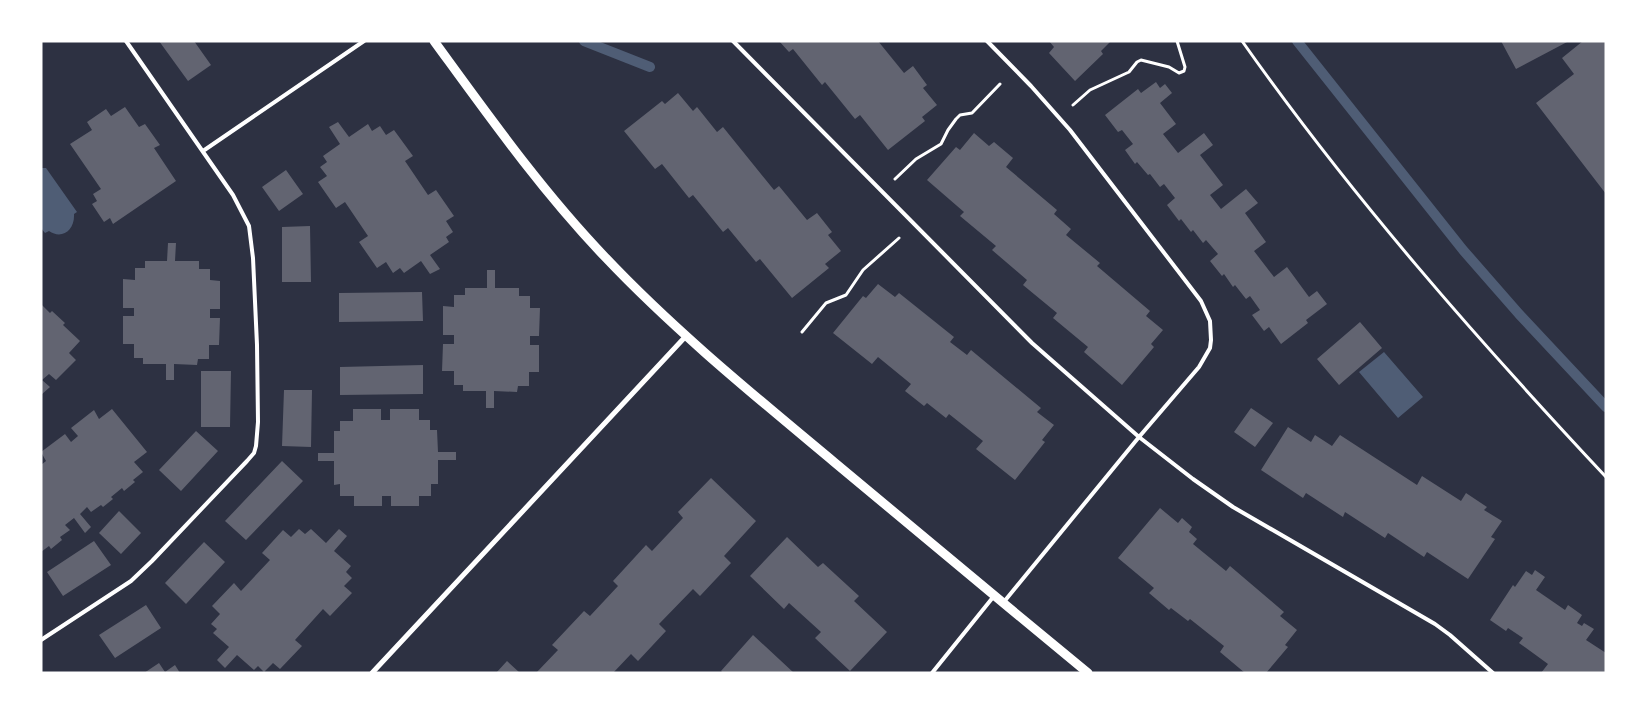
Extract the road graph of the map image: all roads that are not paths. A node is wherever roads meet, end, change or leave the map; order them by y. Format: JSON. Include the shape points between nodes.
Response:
{"nodes":[{"id":1,"x":126,"y":41,"type":"edge"},
{"id":2,"x":364,"y":41,"type":"edge"},
{"id":3,"x":434,"y":41,"type":"edge"},
{"id":4,"x":733,"y":41,"type":"edge"},
{"id":5,"x":987,"y":41,"type":"edge"},
{"id":6,"x":203,"y":151,"type":"junction"},
{"id":7,"x":686,"y":336,"type":"junction"},
{"id":8,"x":1139,"y":437,"type":"junction"},
{"id":9,"x":994,"y":596,"type":"junction"},
{"id":10,"x":1003,"y":603,"type":"junction"},
{"id":11,"x":41,"y":640,"type":"edge"},
{"id":12,"x":372,"y":673,"type":"edge"},
{"id":13,"x":932,"y":673,"type":"edge"},
{"id":14,"x":1088,"y":673,"type":"edge"},
{"id":15,"x":1493,"y":673,"type":"edge"}],
"edges":[{"from":1,"to":6,"type":"lane"},
{"from":2,"to":6,"type":"lane"},
{"from":3,"to":7,"type":"street","via":[[510,145],[567,214],[616,269]]},
{"from":4,"to":8,"type":"lane","via":[[1032,343]]},
{"from":5,"to":8,"type":"lane","via":[[1059,118],[1201,302],[1210,320],[1211,340],[1206,357]]},
{"from":6,"to":11,"type":"lane","via":[[238,204],[250,232],[257,345],[256,446],[247,461],[131,581]]},
{"from":7,"to":9,"type":"street"},
{"from":7,"to":12,"type":"street"},
{"from":8,"to":10,"type":"lane"},
{"from":8,"to":15,"type":"lane","via":[[1233,507],[1435,624]]},
{"from":9,"to":10,"type":"street"},
{"from":9,"to":13,"type":"lane"},
{"from":10,"to":14,"type":"street"}]}
